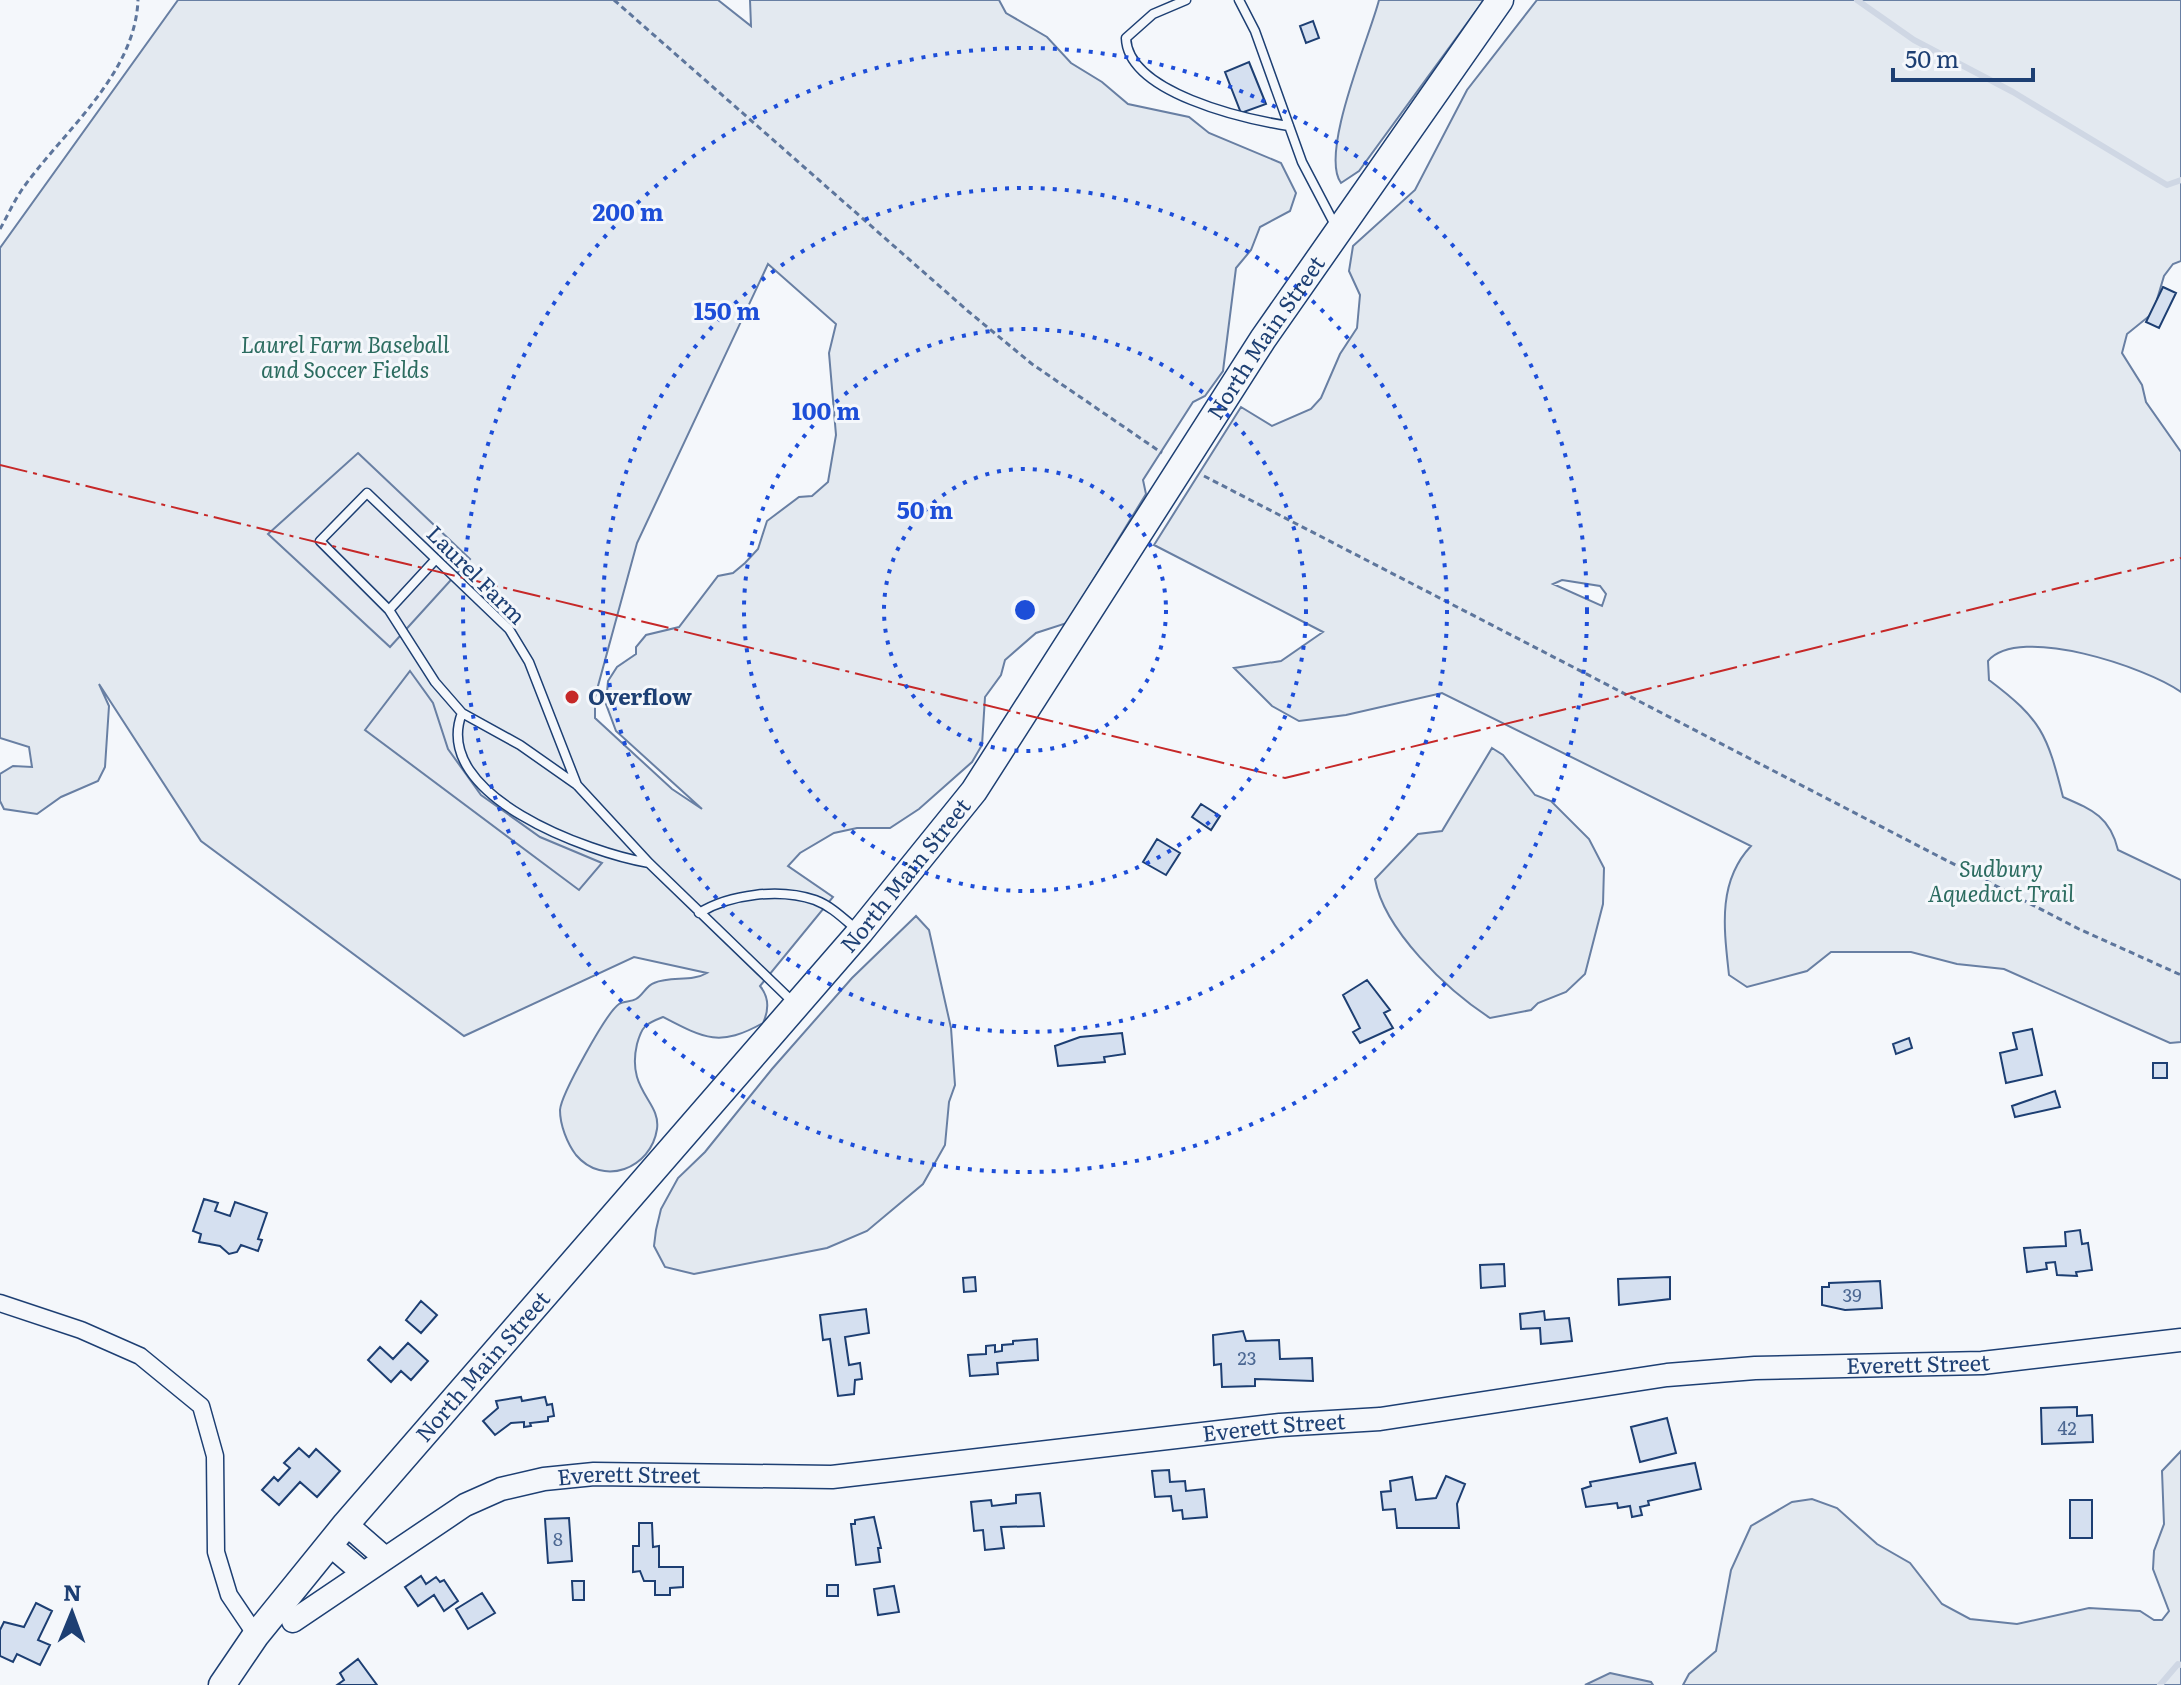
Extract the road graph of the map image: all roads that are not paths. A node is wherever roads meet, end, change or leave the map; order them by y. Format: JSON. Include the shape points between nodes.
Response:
{"nodes":[{"id":1,"x":1186,"y":0,"type":"edge"},
{"id":2,"x":1239,"y":0,"type":"edge"},
{"id":3,"x":1500,"y":0,"type":"edge"},
{"id":4,"x":1289,"y":126,"type":"junction"},
{"id":5,"x":1338,"y":229,"type":"junction"},
{"id":6,"x":436,"y":559,"type":"junction"},
{"id":7,"x":389,"y":610,"type":"junction"},
{"id":8,"x":462,"y":713,"type":"junction"},
{"id":9,"x":577,"y":785,"type":"junction"},
{"id":10,"x":649,"y":863,"type":"junction"},
{"id":11,"x":699,"y":913,"type":"junction"},
{"id":12,"x":860,"y":932,"type":"junction"},
{"id":13,"x":796,"y":1005,"type":"junction"},
{"id":14,"x":0,"y":1303,"type":"edge"},
{"id":15,"x":2181,"y":1340,"type":"edge"},
{"id":16,"x":346,"y":1524,"type":"junction"},
{"id":17,"x":329,"y":1544,"type":"junction"},
{"id":18,"x":385,"y":1558,"type":"junction"},
{"id":19,"x":363,"y":1573,"type":"junction"},
{"id":20,"x":293,"y":1621,"type":"dead end"},
{"id":21,"x":256,"y":1635,"type":"junction"},
{"id":22,"x":222,"y":1685,"type":"edge"}],
"edges":[{"from":1,"to":4,"type":"lane","via":[[1153,14],[1126,38],[1127,53],[1139,71],[1232,116]]},
{"from":2,"to":4,"type":"lane"},
{"from":3,"to":5,"type":"main road","name":"North Main Street"},
{"from":4,"to":5,"type":"lane"},
{"from":5,"to":12,"type":"main road","name":"North Main Street","via":[[974,791]]},
{"from":6,"to":7,"type":"lane"},
{"from":6,"to":7,"type":"lane","name":"Laurel Farm","via":[[367,493],[320,541]]},
{"from":6,"to":9,"type":"lane","name":"Laurel Farm","via":[[519,644]]},
{"from":7,"to":8,"type":"lane","name":"Laurel Farm","via":[[435,682]]},
{"from":8,"to":9,"type":"lane","name":"Laurel Farm"},
{"from":8,"to":10,"type":"lane","via":[[457,738],[469,768],[519,814],[580,845]]},
{"from":9,"to":10,"type":"lane","name":"Laurel Farm"},
{"from":10,"to":11,"type":"lane","name":"Laurel Farm"},
{"from":11,"to":12,"type":"lane","via":[[715,903],[783,894],[829,907]]},
{"from":11,"to":13,"type":"lane","name":"Laurel Farm"},
{"from":12,"to":13,"type":"main road","name":"North Main Street"},
{"from":13,"to":16,"type":"main road","name":"North Main Street"},
{"from":14,"to":21,"type":"street","via":[[140,1356],[201,1406],[215,1456],[216,1552],[229,1595]]},
{"from":15,"to":18,"type":"street","name":"Everett Street","via":[[1982,1363],[1667,1375],[1380,1419],[1280,1425],[872,1473],[790,1478],[566,1476],[483,1496]]},
{"from":16,"to":17,"type":"main road","name":"North Main Street"},
{"from":16,"to":18,"type":"street"},
{"from":17,"to":19,"type":"street"},
{"from":17,"to":21,"type":"main road","name":"North Main Street"},
{"from":18,"to":19,"type":"street","name":"Everett Street"},
{"from":19,"to":20,"type":"street","name":"Everett Street"},
{"from":21,"to":22,"type":"main road","name":"North Main Street"}]}
